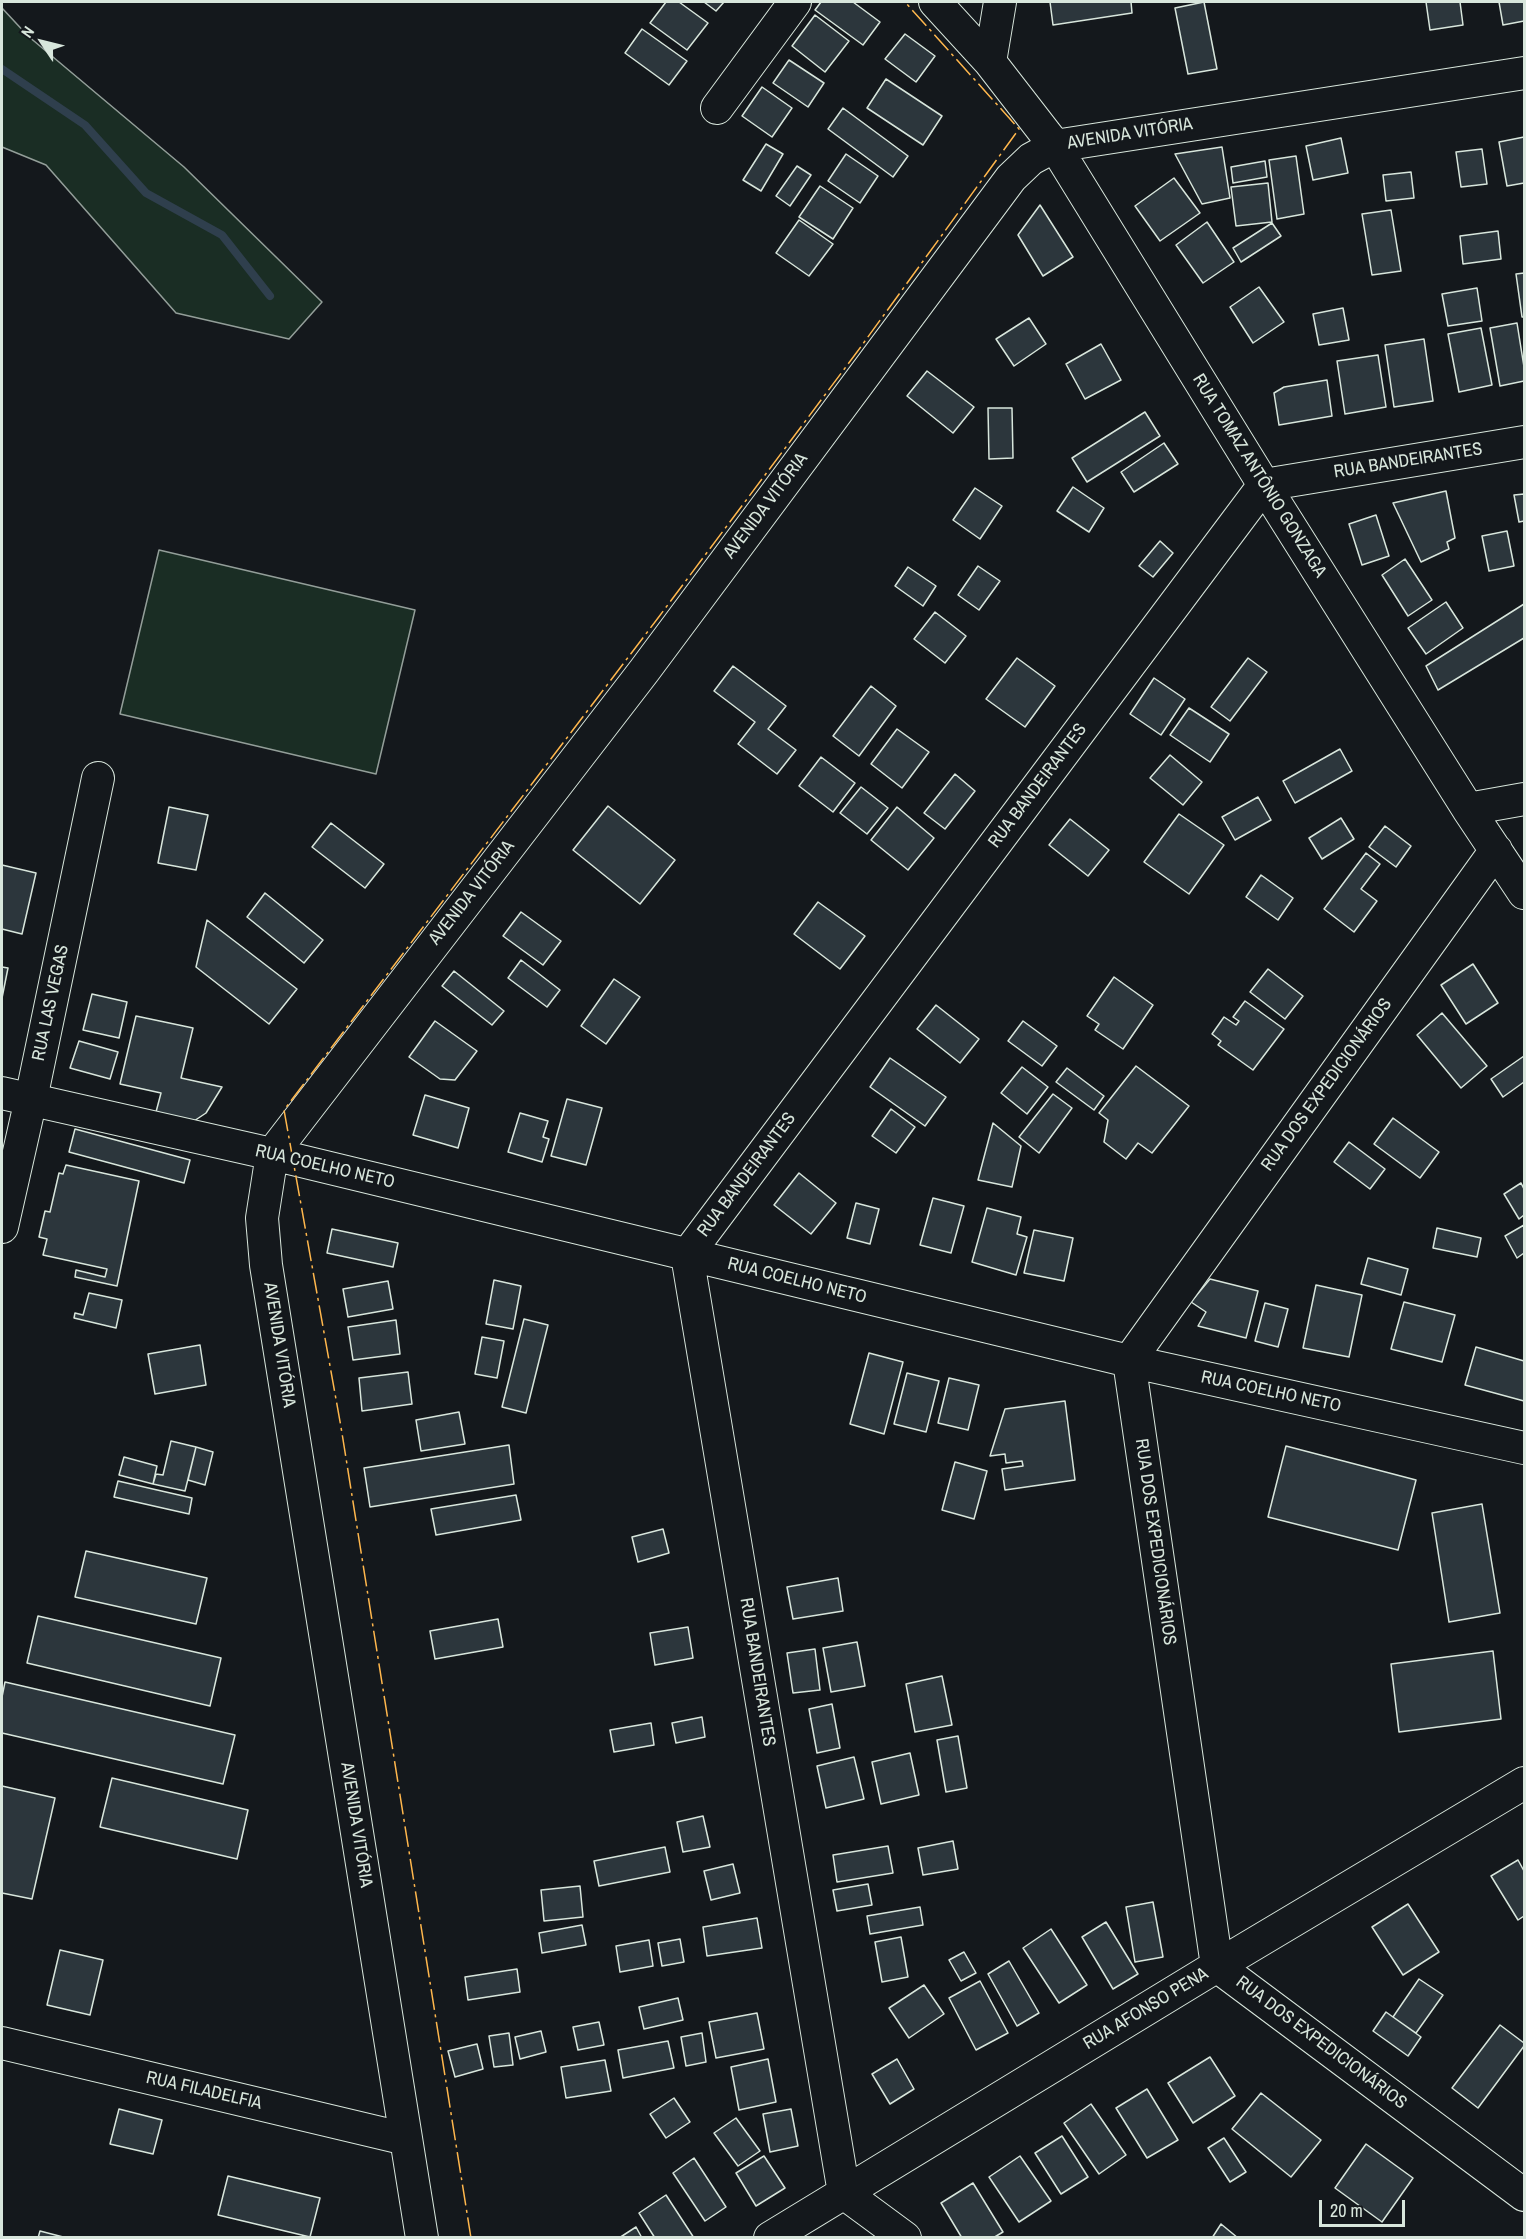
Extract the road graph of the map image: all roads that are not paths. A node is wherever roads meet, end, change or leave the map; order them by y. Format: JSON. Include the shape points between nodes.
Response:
{"nodes":[{"id":1,"x":795,"y":2,"type":"edge"},
{"id":2,"x":935,"y":2,"type":"edge"},
{"id":3,"x":1000,"y":2,"type":"edge"},
{"id":4,"x":990,"y":62,"type":"junction"},
{"id":5,"x":1524,"y":73,"type":"edge"},
{"id":6,"x":717,"y":108,"type":"dead end"},
{"id":7,"x":1055,"y":146,"type":"junction"},
{"id":8,"x":1524,"y":442,"type":"edge"},
{"id":9,"x":1264,"y":485,"type":"junction"},
{"id":10,"x":98,"y":778,"type":"dead end"},
{"id":11,"x":1524,"y":799,"type":"edge"},
{"id":12,"x":1468,"y":809,"type":"junction"},
{"id":13,"x":1496,"y":850,"type":"junction"},
{"id":14,"x":1524,"y":893,"type":"edge"},
{"id":15,"x":2,"y":1093,"type":"edge"},
{"id":16,"x":32,"y":1099,"type":"junction"},
{"id":17,"x":272,"y":1154,"type":"junction"},
{"id":18,"x":2,"y":1227,"type":"edge"},
{"id":19,"x":687,"y":1255,"type":"junction"},
{"id":20,"x":1129,"y":1361,"type":"junction"},
{"id":21,"x":1524,"y":1448,"type":"edge"},
{"id":22,"x":1524,"y":1783,"type":"edge"},
{"id":23,"x":1217,"y":1966,"type":"junction"},
{"id":24,"x":2,"y":2043,"type":"edge"},
{"id":25,"x":406,"y":2139,"type":"junction"},
{"id":26,"x":844,"y":2193,"type":"junction"},
{"id":27,"x":1524,"y":2195,"type":"edge"},
{"id":28,"x":422,"y":2238,"type":"edge"},
{"id":29,"x":770,"y":2238,"type":"edge"},
{"id":30,"x":905,"y":2238,"type":"edge"}],
"edges":[{"from":1,"to":6,"type":"street"},
{"from":2,"to":4,"type":"street","name":"RUA TOMAZ ANTÔNIO GONZAGA"},
{"from":3,"to":4,"type":"street"},
{"from":4,"to":7,"type":"street","name":"RUA TOMAZ ANTÔNIO GONZAGA"},
{"from":5,"to":7,"type":"street","name":"AVENIDA VITÓRIA"},
{"from":7,"to":9,"type":"street","name":"RUA TOMAZ ANTÔNIO GONZAGA"},
{"from":7,"to":17,"type":"street","name":"AVENIDA VITÓRIA","via":[[1031,159],[1011,178],[636,680]]},
{"from":8,"to":9,"type":"street","name":"RUA BANDEIRANTES"},
{"from":9,"to":12,"type":"street","name":"RUA TOMAZ ANTÔNIO GONZAGA"},
{"from":9,"to":19,"type":"street","name":"RUA BANDEIRANTES"},
{"from":10,"to":16,"type":"street","name":"RUA LAS VEGAS"},
{"from":11,"to":12,"type":"street"},
{"from":12,"to":13,"type":"street","name":"RUA TOMAZ ANTÔNIO GONZAGA"},
{"from":13,"to":14,"type":"street","name":"RUA TOMAZ ANTÔNIO GONZAGA"},
{"from":13,"to":20,"type":"street","name":"RUA DOS EXPEDICIONÁRIOS"},
{"from":15,"to":16,"type":"street","name":"RUA COELHO NETO"},
{"from":16,"to":17,"type":"street","name":"RUA COELHO NETO"},
{"from":16,"to":18,"type":"street","name":"RUA LAS VEGAS"},
{"from":17,"to":19,"type":"street","name":"RUA COELHO NETO"},
{"from":17,"to":25,"type":"street","name":"AVENIDA VITÓRIA","via":[[262,1218],[266,1265]]},
{"from":19,"to":20,"type":"street","name":"RUA COELHO NETO"},
{"from":19,"to":26,"type":"street","name":"RUA BANDEIRANTES"},
{"from":20,"to":21,"type":"street","name":"RUA COELHO NETO"},
{"from":20,"to":23,"type":"street","name":"RUA DOS EXPEDICIONÁRIOS"},
{"from":22,"to":23,"type":"street","name":"RUA AFONSO PENA"},
{"from":23,"to":26,"type":"street","name":"RUA AFONSO PENA"},
{"from":23,"to":27,"type":"street","name":"RUA DOS EXPEDICIONÁRIOS"},
{"from":24,"to":25,"type":"street","name":"RUA FILADELFIA"},
{"from":25,"to":28,"type":"street","name":"AVENIDA VITÓRIA"},
{"from":26,"to":29,"type":"street","name":"RUA AFONSO PENA"},
{"from":26,"to":30,"type":"street"}]}
